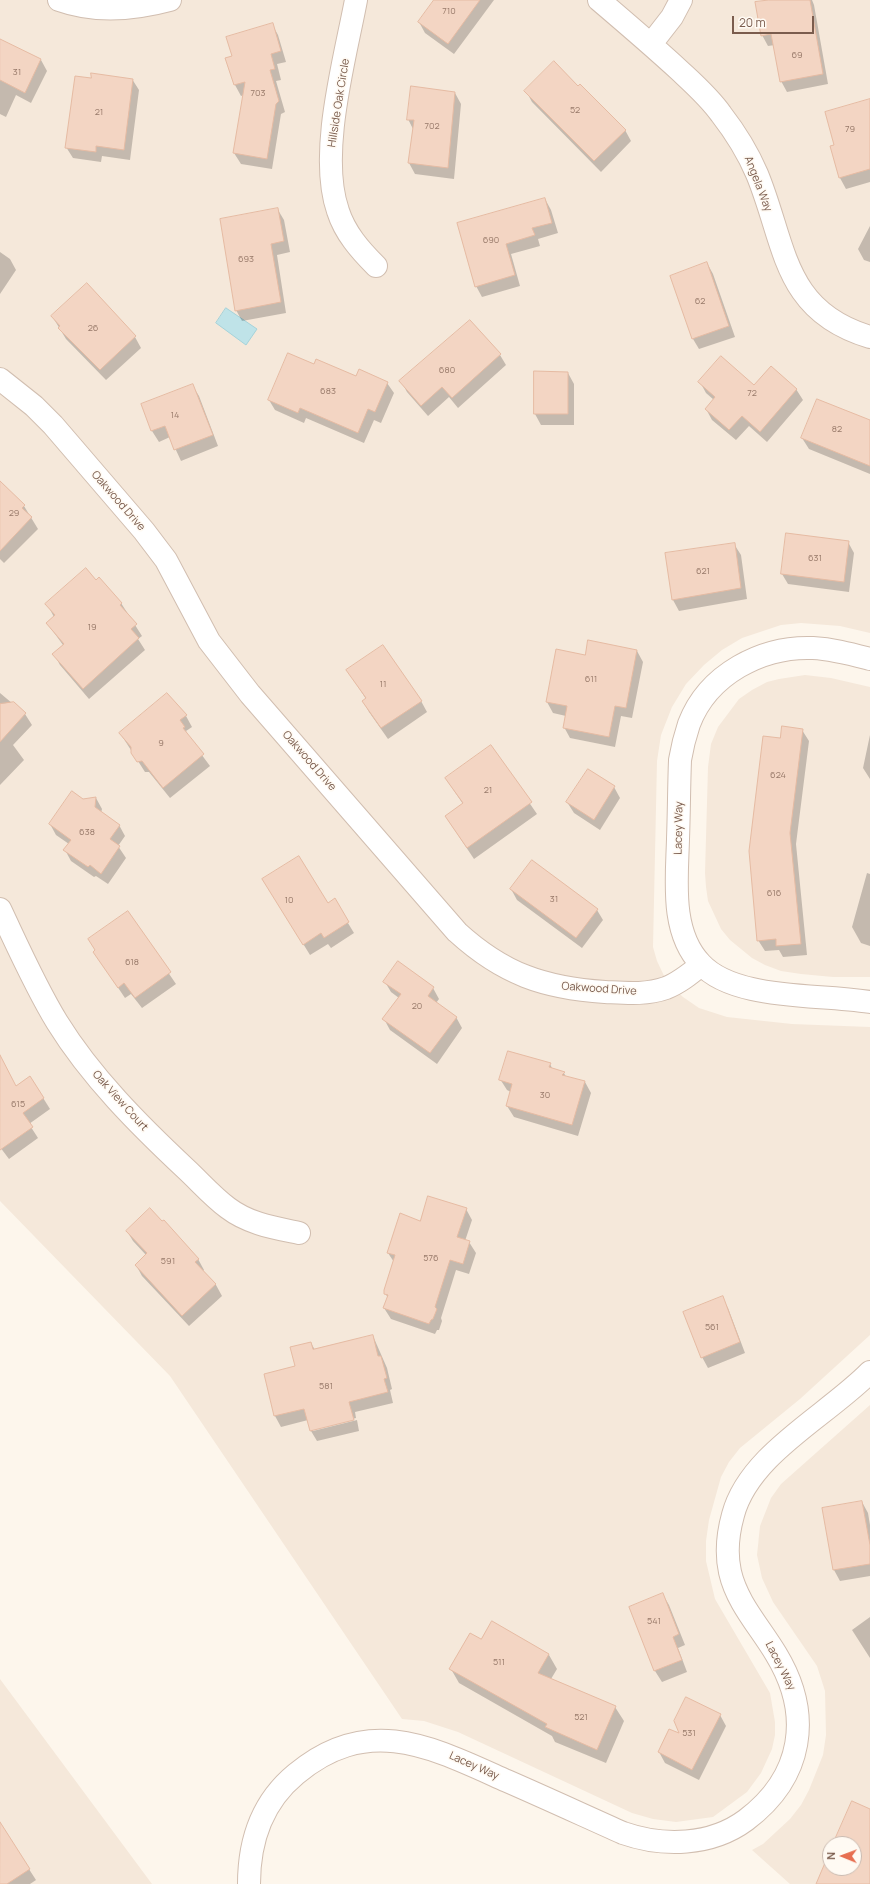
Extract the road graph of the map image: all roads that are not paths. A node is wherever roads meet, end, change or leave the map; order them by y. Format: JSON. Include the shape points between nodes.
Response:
{"nodes":[{"id":1,"x":59,"y":0,"type":"edge"},
{"id":2,"x":170,"y":0,"type":"edge"},
{"id":3,"x":356,"y":0,"type":"edge"},
{"id":4,"x":599,"y":0,"type":"edge"},
{"id":5,"x":681,"y":0,"type":"edge"},
{"id":6,"x":651,"y":44,"type":"junction"},
{"id":7,"x":376,"y":266,"type":"dead end"},
{"id":8,"x":870,"y":337,"type":"edge"},
{"id":9,"x":0,"y":379,"type":"edge"},
{"id":10,"x":870,"y":658,"type":"edge"},
{"id":11,"x":0,"y":908,"type":"edge"},
{"id":12,"x":701,"y":965,"type":"junction"},
{"id":13,"x":870,"y":1002,"type":"edge"},
{"id":14,"x":299,"y":1232,"type":"dead end"},
{"id":15,"x":867,"y":1380,"type":"edge"},
{"id":16,"x":249,"y":1884,"type":"edge"}],
"edges":[{"from":1,"to":2,"type":"street","via":[[72,5],[112,9],[133,8]]},
{"from":3,"to":7,"type":"street","name":"Hillside Oak Circle","via":[[334,119],[331,171],[338,211],[347,232]]},
{"from":4,"to":6,"type":"street","name":"Angela Way"},
{"from":5,"to":6,"type":"street","via":[[672,17]]},
{"from":6,"to":8,"type":"street","name":"Angela Way","via":[[704,93],[734,133],[757,174],[785,262],[801,291],[827,316]]},
{"from":9,"to":12,"type":"street","name":"Oakwood Drive","via":[[53,425],[144,531],[166,560],[203,630],[250,694],[452,926],[473,946],[529,978],[573,990],[628,994],[648,992],[679,981]]},
{"from":10,"to":12,"type":"street","name":"Lacey Way","via":[[813,648],[767,653],[726,675],[710,690],[689,723],[680,760],[677,889],[685,937]]},
{"from":11,"to":14,"type":"street","name":"Oak View Court","via":[[42,996],[58,1023],[90,1068],[152,1138],[229,1208],[251,1221]]},
{"from":12,"to":13,"type":"street","name":"Lacey Way","via":[[714,975],[751,989],[796,996]]},
{"from":15,"to":16,"type":"street","name":"Lacey Way","via":[[770,1456],[755,1471],[744,1486],[732,1517],[728,1542],[732,1578],[741,1601],[777,1655],[795,1695],[798,1713],[798,1731],[790,1765],[770,1800],[738,1826],[717,1835],[672,1842],[642,1840],[443,1752],[404,1742],[366,1741],[319,1758],[304,1767],[278,1790],[260,1819],[251,1850]]}]}
